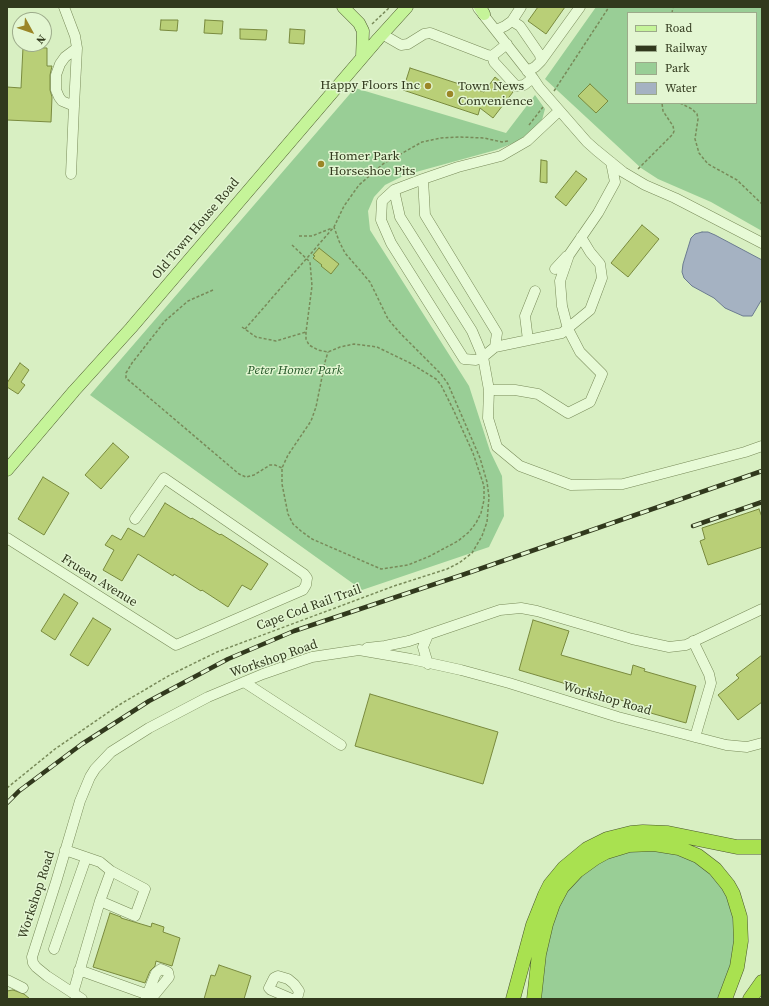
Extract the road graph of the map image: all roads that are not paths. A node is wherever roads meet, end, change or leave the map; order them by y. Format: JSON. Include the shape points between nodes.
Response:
{"nodes":[{"id":1,"x":64,"y":7,"type":"edge"},
{"id":2,"x":343,"y":7,"type":"edge"},
{"id":3,"x":407,"y":7,"type":"edge"},
{"id":4,"x":521,"y":7,"type":"edge"},
{"id":5,"x":580,"y":7,"type":"edge"},
{"id":6,"x":480,"y":9,"type":"edge"},
{"id":7,"x":512,"y":21,"type":"junction"},
{"id":8,"x":496,"y":30,"type":"junction"},
{"id":9,"x":382,"y":34,"type":"junction"},
{"id":10,"x":507,"y":44,"type":"junction"},
{"id":11,"x":77,"y":48,"type":"junction"},
{"id":12,"x":492,"y":56,"type":"junction"},
{"id":13,"x":362,"y":57,"type":"junction"},
{"id":14,"x":541,"y":61,"type":"junction"},
{"id":15,"x":530,"y":75,"type":"junction"},
{"id":16,"x":74,"y":106,"type":"junction"},
{"id":17,"x":559,"y":111,"type":"junction"},
{"id":18,"x":611,"y":162,"type":"junction"},
{"id":19,"x":70,"y":174,"type":"dead end"},
{"id":20,"x":423,"y":179,"type":"junction"},
{"id":21,"x":394,"y":190,"type":"junction"},
{"id":22,"x":581,"y":237,"type":"junction"},
{"id":23,"x":762,"y":243,"type":"edge"},
{"id":24,"x":569,"y":255,"type":"junction"},
{"id":25,"x":555,"y":269,"type":"dead end"},
{"id":26,"x":535,"y":291,"type":"dead end"},
{"id":27,"x":568,"y":329,"type":"junction"},
{"id":28,"x":528,"y":340,"type":"junction"},
{"id":29,"x":495,"y":347,"type":"junction"},
{"id":30,"x":483,"y":357,"type":"junction"},
{"id":31,"x":489,"y":390,"type":"junction"},
{"id":32,"x":762,"y":446,"type":"edge"},
{"id":33,"x":7,"y":470,"type":"edge"},
{"id":34,"x":135,"y":519,"type":"dead end"},
{"id":35,"x":7,"y":538,"type":"edge"},
{"id":36,"x":762,"y":609,"type":"edge"},
{"id":37,"x":428,"y":635,"type":"junction"},
{"id":38,"x":693,"y":641,"type":"junction"},
{"id":39,"x":359,"y":650,"type":"junction"},
{"id":40,"x":428,"y":664,"type":"junction"},
{"id":41,"x":240,"y":683,"type":"junction"},
{"id":42,"x":695,"y":736,"type":"junction"},
{"id":43,"x":762,"y":743,"type":"edge"},
{"id":44,"x":341,"y":745,"type":"dead end"},
{"id":45,"x":762,"y":847,"type":"edge"},
{"id":46,"x":65,"y":850,"type":"junction"},
{"id":47,"x":86,"y":858,"type":"junction"},
{"id":48,"x":111,"y":871,"type":"junction"},
{"id":49,"x":100,"y":901,"type":"junction"},
{"id":50,"x":54,"y":949,"type":"dead end"},
{"id":51,"x":79,"y":970,"type":"junction"},
{"id":52,"x":7,"y":980,"type":"edge"},
{"id":53,"x":762,"y":982,"type":"edge"},
{"id":54,"x":23,"y":988,"type":"dead end"},
{"id":55,"x":73,"y":993,"type":"junction"},
{"id":56,"x":149,"y":998,"type":"edge"},
{"id":57,"x":82,"y":999,"type":"edge"},
{"id":58,"x":292,"y":999,"type":"edge"},
{"id":59,"x":297,"y":999,"type":"edge"},
{"id":60,"x":513,"y":999,"type":"edge"},
{"id":61,"x":534,"y":999,"type":"edge"},
{"id":62,"x":725,"y":999,"type":"edge"},
{"id":63,"x":750,"y":999,"type":"edge"}],
"edges":[{"from":1,"to":11,"type":"street"},
{"from":2,"to":13,"type":"main road","via":[[359,23],[363,31]]},
{"from":3,"to":9,"type":"main road","name":"Old Town House Road"},
{"from":4,"to":7,"type":"street"},
{"from":5,"to":14,"type":"street"},
{"from":6,"to":8,"type":"street"},
{"from":7,"to":8,"type":"street"},
{"from":7,"to":14,"type":"street","via":[[520,26],[528,37]]},
{"from":8,"to":10,"type":"street"},
{"from":9,"to":12,"type":"street","via":[[401,45],[430,33]]},
{"from":9,"to":13,"type":"main road","name":"Old Town House Road"},
{"from":10,"to":12,"type":"street"},
{"from":10,"to":15,"type":"street"},
{"from":11,"to":16,"type":"street"},
{"from":11,"to":16,"type":"street","via":[[65,57],[56,75],[56,90],[59,97]]},
{"from":12,"to":15,"type":"street","via":[[494,62],[516,86],[524,85]]},
{"from":13,"to":33,"type":"main road","name":"Old Town House Road"},
{"from":14,"to":15,"type":"street"},
{"from":15,"to":17,"type":"street"},
{"from":16,"to":19,"type":"street"},
{"from":17,"to":18,"type":"street","via":[[587,142]]},
{"from":17,"to":20,"type":"street","via":[[527,141],[501,156],[458,166]]},
{"from":18,"to":22,"type":"street","via":[[615,182]]},
{"from":18,"to":23,"type":"street","via":[[645,185]]},
{"from":20,"to":21,"type":"street"},
{"from":20,"to":29,"type":"street","via":[[425,215],[497,333]]},
{"from":21,"to":30,"type":"street","via":[[400,217],[472,331]]},
{"from":21,"to":30,"type":"street","via":[[382,201],[381,220],[391,242],[464,360]]},
{"from":22,"to":24,"type":"street"},
{"from":22,"to":27,"type":"street","via":[[600,264],[602,278],[590,310]]},
{"from":24,"to":25,"type":"street"},
{"from":24,"to":27,"type":"street","via":[[560,281],[562,306]]},
{"from":26,"to":28,"type":"street","via":[[525,316]]},
{"from":27,"to":28,"type":"street","via":[[562,333]]},
{"from":27,"to":31,"type":"street","via":[[580,352],[602,374],[590,402],[568,412],[538,394],[515,390]]},
{"from":28,"to":29,"type":"street"},
{"from":29,"to":30,"type":"street"},
{"from":30,"to":31,"type":"street"},
{"from":31,"to":32,"type":"street","via":[[488,418],[497,447],[520,466],[571,485],[623,484]]},
{"from":34,"to":35,"type":"street","name":"Fruean Avenue","via":[[164,478],[296,568],[307,578],[306,585],[303,590],[176,645]]},
{"from":36,"to":38,"type":"street"},
{"from":37,"to":38,"type":"street","via":[[500,610],[521,608],[669,647],[686,645]]},
{"from":37,"to":39,"type":"street","via":[[397,644]]},
{"from":37,"to":40,"type":"street","via":[[423,647]]},
{"from":38,"to":42,"type":"street","via":[[711,683]]},
{"from":39,"to":40,"type":"street","name":"Workshop Road"},
{"from":39,"to":41,"type":"street","name":"Workshop Road","via":[[312,657]]},
{"from":40,"to":42,"type":"street","name":"Workshop Road","via":[[461,670],[618,717]]},
{"from":41,"to":44,"type":"street"},
{"from":41,"to":46,"type":"street","name":"Workshop Road","via":[[149,728],[111,752],[95,769],[86,786]]},
{"from":42,"to":43,"type":"street","name":"Workshop Road","via":[[739,747]]},
{"from":45,"to":60,"type":"highway","via":[[737,846],[668,833],[644,832],[607,839],[587,849],[564,868],[545,895],[533,924]]},
{"from":46,"to":47,"type":"street"},
{"from":46,"to":55,"type":"street","name":"Workshop Road","via":[[32,957],[36,967]]},
{"from":47,"to":48,"type":"street","via":[[100,862]]},
{"from":47,"to":50,"type":"street"},
{"from":48,"to":49,"type":"street"},
{"from":48,"to":49,"type":"street","via":[[145,889],[136,916]]},
{"from":49,"to":51,"type":"street"},
{"from":51,"to":55,"type":"street"},
{"from":51,"to":56,"type":"street","via":[[143,993]]},
{"from":52,"to":54,"type":"street"},
{"from":53,"to":63,"type":"highway"},
{"from":55,"to":57,"type":"street","name":"Workshop Road"},
{"from":58,"to":59,"type":"street","via":[[269,988],[274,978],[278,976],[288,979],[294,984],[299,991]]},
{"from":61,"to":62,"type":"highway","via":[[539,954],[546,924],[552,904],[562,887],[577,871],[606,852],[630,845],[654,844],[679,848],[698,856],[715,870],[733,894],[740,917],[741,941],[737,967]]}]}
